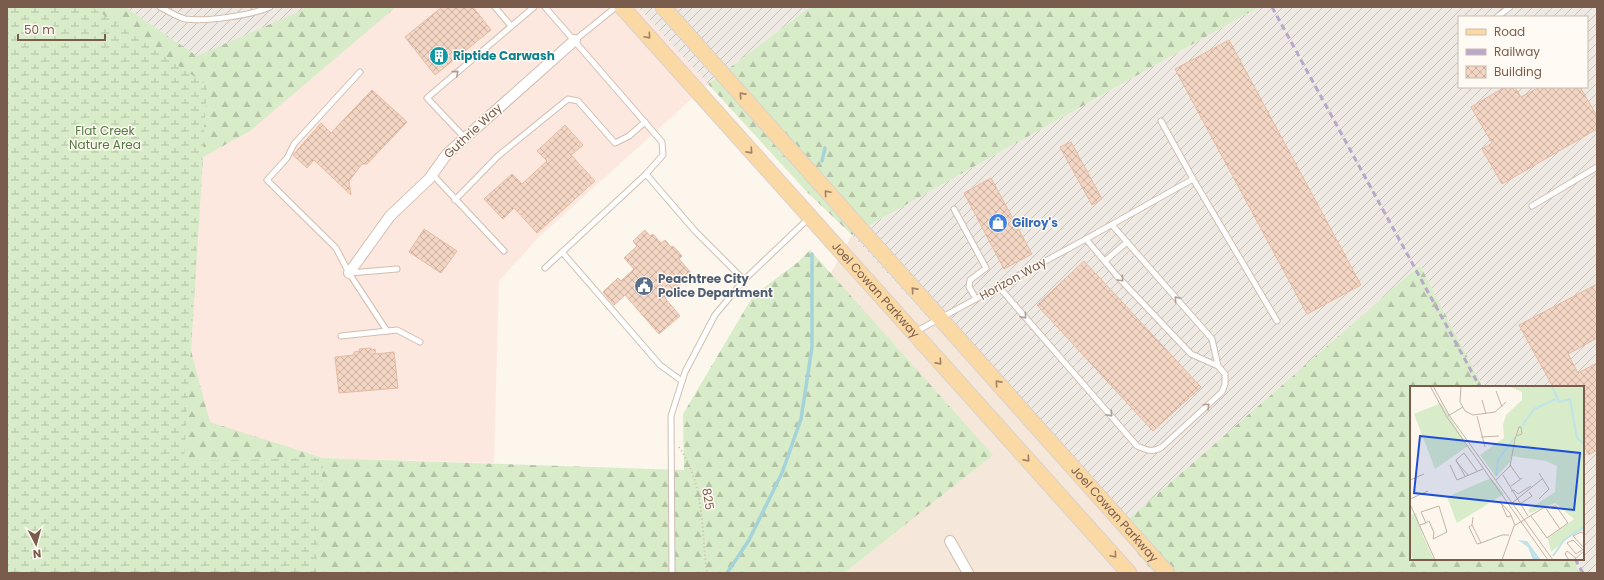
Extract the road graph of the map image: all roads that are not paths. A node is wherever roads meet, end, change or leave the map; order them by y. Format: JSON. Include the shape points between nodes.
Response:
{"nodes":[{"id":1,"x":160,"y":7,"type":"edge"},
{"id":2,"x":270,"y":7,"type":"edge"},
{"id":3,"x":495,"y":7,"type":"edge"},
{"id":4,"x":534,"y":7,"type":"edge"},
{"id":5,"x":545,"y":7,"type":"edge"},
{"id":6,"x":616,"y":7,"type":"edge"},
{"id":7,"x":622,"y":7,"type":"edge"},
{"id":8,"x":663,"y":7,"type":"edge"},
{"id":9,"x":1510,"y":7,"type":"edge"},
{"id":10,"x":1498,"y":16,"type":"edge"},
{"id":11,"x":511,"y":26,"type":"junction"},
{"id":12,"x":575,"y":40,"type":"junction"},
{"id":13,"x":360,"y":72,"type":"dead end"},
{"id":14,"x":1161,"y":120,"type":"dead end"},
{"id":15,"x":645,"y":122,"type":"junction"},
{"id":16,"x":464,"y":137,"type":"junction"},
{"id":17,"x":1597,"y":167,"type":"edge"},
{"id":18,"x":432,"y":174,"type":"junction"},
{"id":19,"x":646,"y":174,"type":"junction"},
{"id":20,"x":1193,"y":179,"type":"junction"},
{"id":21,"x":456,"y":200,"type":"junction"},
{"id":22,"x":1532,"y":206,"type":"dead end"},
{"id":23,"x":954,"y":209,"type":"dead end"},
{"id":24,"x":810,"y":218,"type":"junction"},
{"id":25,"x":1112,"y":225,"type":"junction"},
{"id":26,"x":1086,"y":239,"type":"junction"},
{"id":27,"x":1127,"y":242,"type":"junction"},
{"id":28,"x":504,"y":251,"type":"dead end"},
{"id":29,"x":562,"y":252,"type":"junction"},
{"id":30,"x":1105,"y":261,"type":"junction"},
{"id":31,"x":545,"y":268,"type":"dead end"},
{"id":32,"x":397,"y":269,"type":"dead end"},
{"id":33,"x":349,"y":273,"type":"junction"},
{"id":34,"x":744,"y":280,"type":"junction"},
{"id":35,"x":999,"y":287,"type":"junction"},
{"id":36,"x":976,"y":299,"type":"junction"},
{"id":37,"x":940,"y":319,"type":"junction"},
{"id":38,"x":1278,"y":321,"type":"dead end"},
{"id":39,"x":387,"y":331,"type":"junction"},
{"id":40,"x":913,"y":333,"type":"junction"},
{"id":41,"x":341,"y":336,"type":"dead end"},
{"id":42,"x":420,"y":342,"type":"dead end"},
{"id":43,"x":1218,"y":366,"type":"junction"},
{"id":44,"x":682,"y":381,"type":"junction"},
{"id":45,"x":950,"y":541,"type":"dead end"},
{"id":46,"x":672,"y":573,"type":"edge"},
{"id":47,"x":968,"y":573,"type":"edge"},
{"id":48,"x":1129,"y":573,"type":"edge"},
{"id":49,"x":1167,"y":573,"type":"edge"}],
"edges":[{"from":1,"to":2,"type":"lane","via":[[185,19],[220,18],[259,12]]},
{"from":3,"to":11,"type":"lane"},
{"from":4,"to":11,"type":"lane"},
{"from":5,"to":12,"type":"lane"},
{"from":6,"to":12,"type":"lane","name":"Guthrie Way"},
{"from":7,"to":24,"type":"main road","name":"Joel Cowan Parkway","one_way":true},
{"from":37,"to":8,"type":"main road","name":"Joel Cowan Parkway","one_way":true},
{"from":9,"to":10,"type":"lane"},
{"from":16,"to":11,"type":"lane","one_way":true,"via":[[427,98]]},
{"from":12,"to":15,"type":"lane"},
{"from":12,"to":16,"type":"street","name":"Guthrie Way"},
{"from":13,"to":33,"type":"lane","via":[[294,144],[287,158],[267,180],[336,248]]},
{"from":14,"to":20,"type":"lane"},
{"from":15,"to":19,"type":"lane","via":[[662,142],[664,155]]},
{"from":15,"to":21,"type":"lane","via":[[629,136],[614,143],[578,101],[568,99],[498,156]]},
{"from":16,"to":18,"type":"street","name":"Guthrie Way"},
{"from":17,"to":22,"type":"lane"},
{"from":18,"to":21,"type":"lane"},
{"from":18,"to":33,"type":"street","name":"Guthrie Way","via":[[390,216]]},
{"from":19,"to":29,"type":"lane"},
{"from":19,"to":34,"type":"lane","via":[[695,231]]},
{"from":20,"to":25,"type":"lane","name":"Horizon Way"},
{"from":20,"to":38,"type":"lane"},
{"from":21,"to":28,"type":"lane"},
{"from":23,"to":36,"type":"lane","via":[[986,268],[970,280],[969,287]]},
{"from":24,"to":34,"type":"lane"},
{"from":24,"to":40,"type":"main road","name":"Joel Cowan Parkway"},
{"from":25,"to":26,"type":"lane","name":"Horizon Way"},
{"from":25,"to":27,"type":"lane"},
{"from":26,"to":30,"type":"lane"},
{"from":26,"to":35,"type":"lane","name":"Horizon Way"},
{"from":27,"to":30,"type":"lane"},
{"from":43,"to":27,"type":"lane","one_way":true,"via":[[1212,339]]},
{"from":29,"to":31,"type":"lane"},
{"from":29,"to":44,"type":"lane","via":[[660,365]]},
{"from":30,"to":43,"type":"lane","one_way":true,"via":[[1191,354]]},
{"from":32,"to":33,"type":"lane"},
{"from":33,"to":39,"type":"lane"},
{"from":34,"to":44,"type":"lane","via":[[715,316]]},
{"from":35,"to":36,"type":"lane","name":"Horizon Way"},
{"from":35,"to":43,"type":"lane","one_way":true,"via":[[1137,446],[1147,450],[1155,451],[1162,447],[1222,392],[1225,374]]},
{"from":36,"to":37,"type":"lane","name":"Horizon Way"},
{"from":37,"to":40,"type":"lane","name":"Horizon Way"},
{"from":49,"to":37,"type":"main road","name":"Joel Cowan Parkway","one_way":true},
{"from":39,"to":41,"type":"lane"},
{"from":39,"to":42,"type":"lane","via":[[400,330]]},
{"from":40,"to":48,"type":"main road","name":"Joel Cowan Parkway","one_way":true},
{"from":44,"to":46,"type":"lane","via":[[671,416]]},
{"from":45,"to":47,"type":"street"}]}
